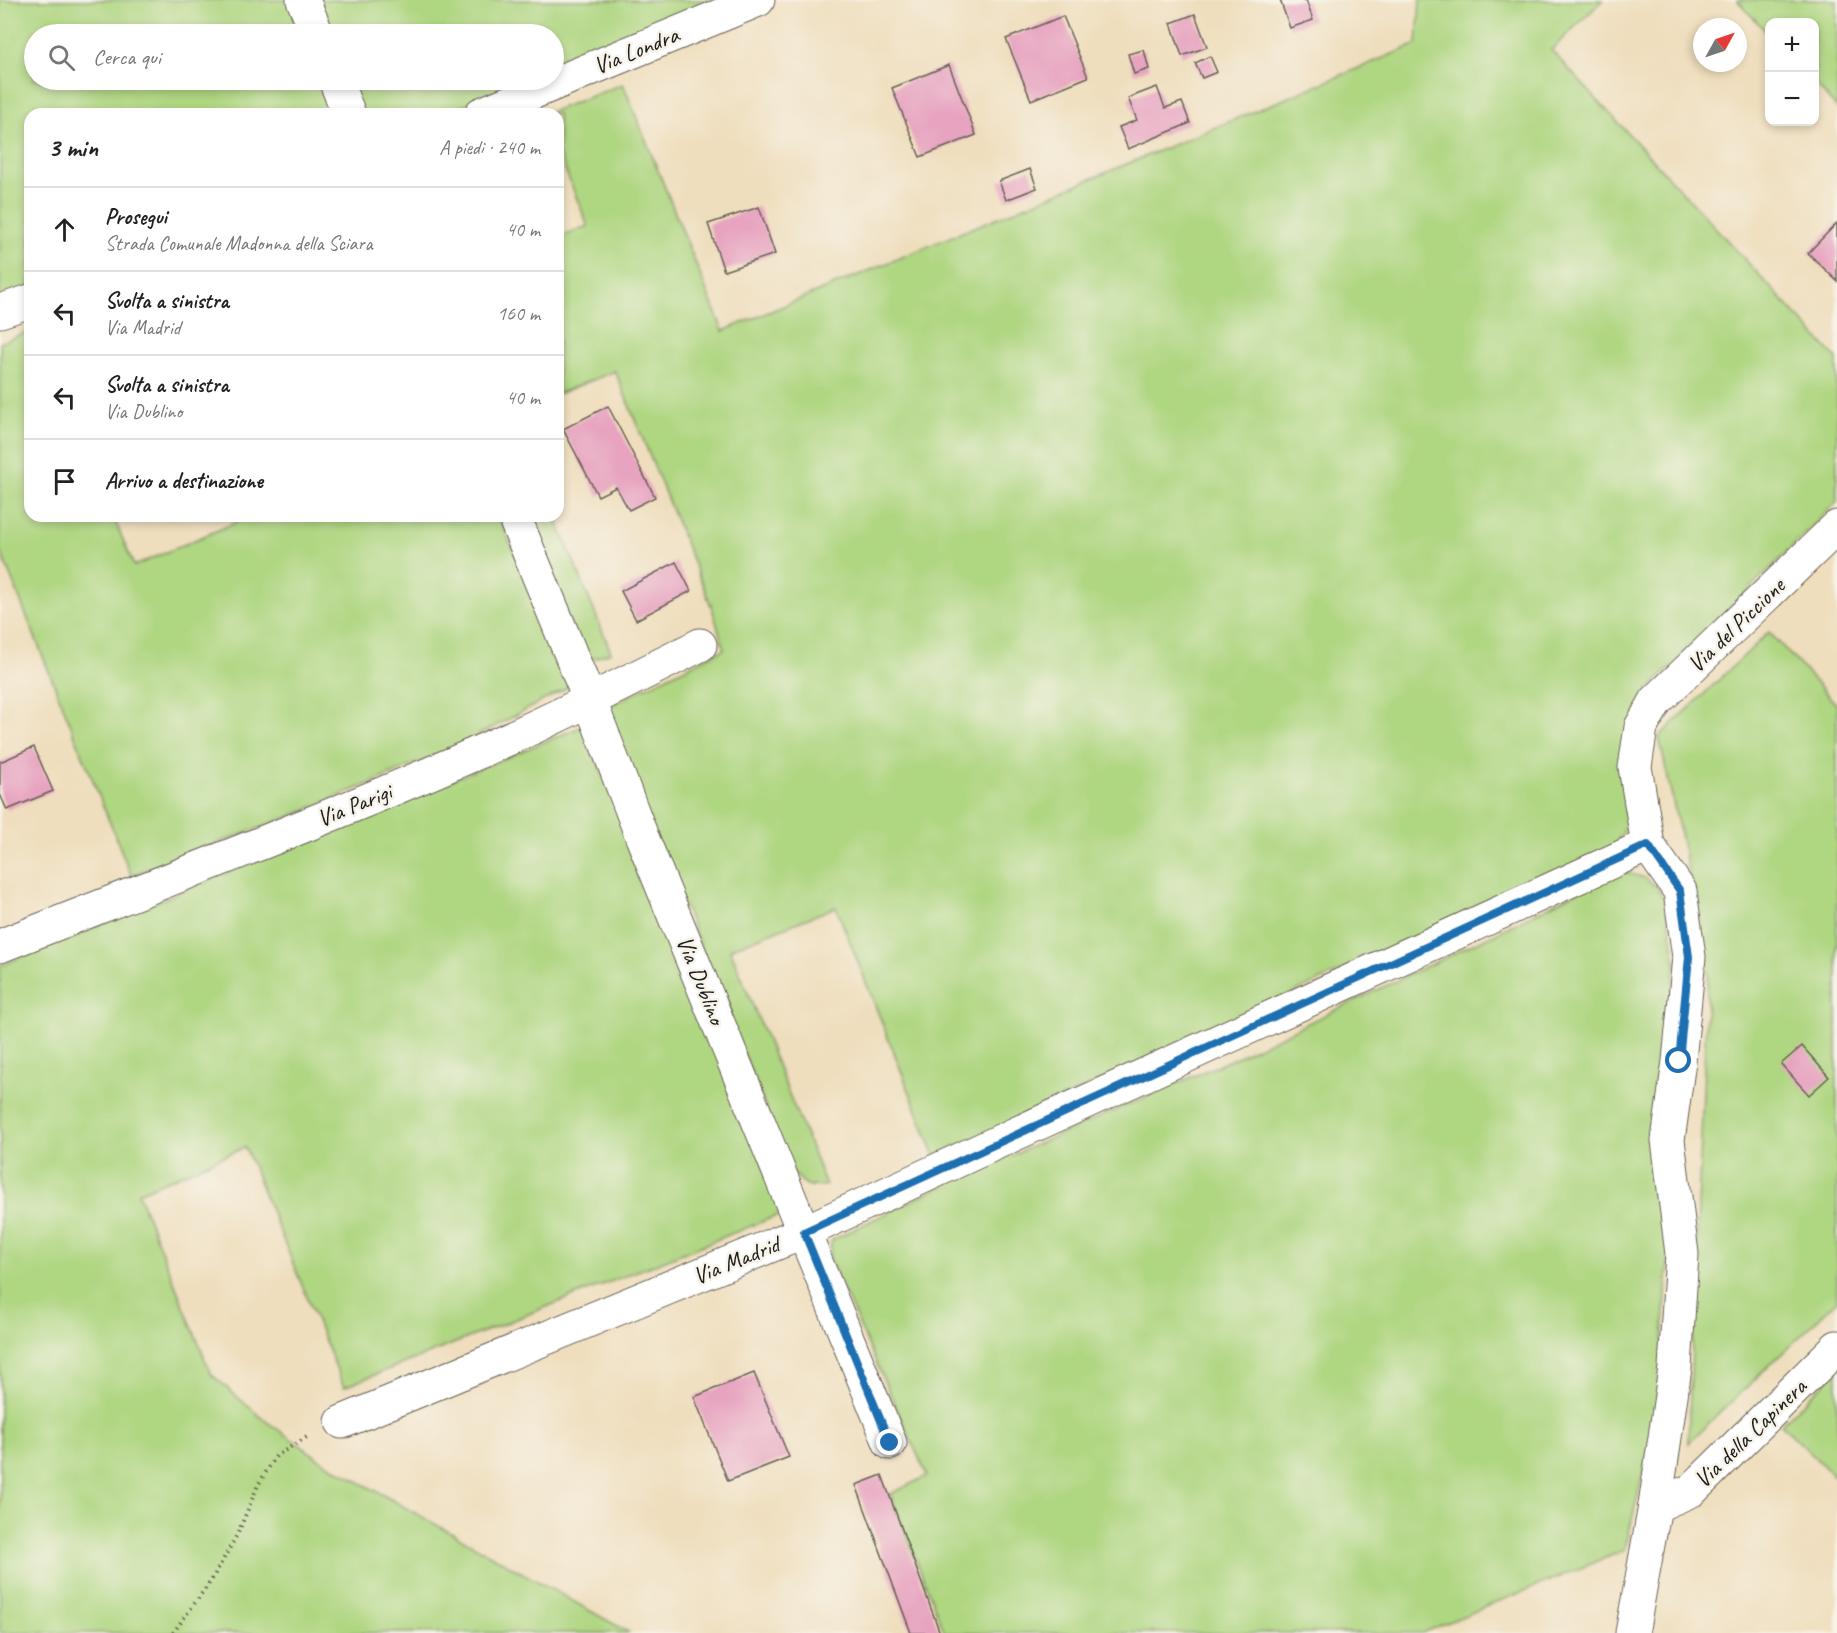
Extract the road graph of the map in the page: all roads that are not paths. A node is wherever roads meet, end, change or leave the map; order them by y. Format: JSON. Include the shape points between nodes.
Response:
{"nodes":[{"id":1,"x":303,"y":0,"type":"edge"},
{"id":2,"x":759,"y":0,"type":"edge"},
{"id":3,"x":312,"y":24,"type":"edge"},
{"id":4,"x":564,"y":80,"type":"edge"},
{"id":5,"x":339,"y":90,"type":"edge"},
{"id":6,"x":540,"y":90,"type":"edge"},
{"id":7,"x":347,"y":108,"type":"edge"},
{"id":8,"x":496,"y":108,"type":"edge"},
{"id":9,"x":24,"y":303,"type":"edge"},
{"id":10,"x":0,"y":311,"type":"edge"},
{"id":11,"x":516,"y":522,"type":"edge"},
{"id":12,"x":1837,"y":527,"type":"edge"},
{"id":13,"x":700,"y":645,"type":"dead end"},
{"id":14,"x":590,"y":700,"type":"junction"},
{"id":15,"x":1648,"y":845,"type":"junction"},
{"id":16,"x":0,"y":946,"type":"edge"},
{"id":17,"x":804,"y":1232,"type":"junction"},
{"id":18,"x":1837,"y":1347,"type":"edge"},
{"id":19,"x":342,"y":1422,"type":"road end"},
{"id":20,"x":890,"y":1443,"type":"dead end"},
{"id":21,"x":1655,"y":1506,"type":"junction"},
{"id":22,"x":1632,"y":1633,"type":"edge"}],
"edges":[{"from":1,"to":3,"type":"street"},
{"from":2,"to":4,"type":"street","name":"Via Londra"},
{"from":5,"to":7,"type":"street"},
{"from":6,"to":8,"type":"street","name":"Via Londra"},
{"from":9,"to":10,"type":"street"},
{"from":11,"to":14,"type":"street","name":"Via Dublino"},
{"from":12,"to":15,"type":"street","name":"Via del Piccione","via":[[1656,701],[1641,727],[1635,767]]},
{"from":13,"to":14,"type":"street","name":"Via Parigi"},
{"from":14,"to":16,"type":"street","name":"Via Parigi","via":[[455,763]]},
{"from":14,"to":17,"type":"street","name":"Via Dublino"},
{"from":15,"to":17,"type":"street","name":"Via Madrid"},
{"from":15,"to":21,"type":"street","via":[[1680,891],[1689,957],[1668,1140],[1682,1254],[1680,1288],[1675,1368]]},
{"from":17,"to":19,"type":"street","name":"Via Madrid"},
{"from":17,"to":20,"type":"street","name":"Via Dublino"},
{"from":18,"to":21,"type":"street","name":"Via della Capinera","via":[[1692,1491]]},
{"from":21,"to":22,"type":"street"}]}
